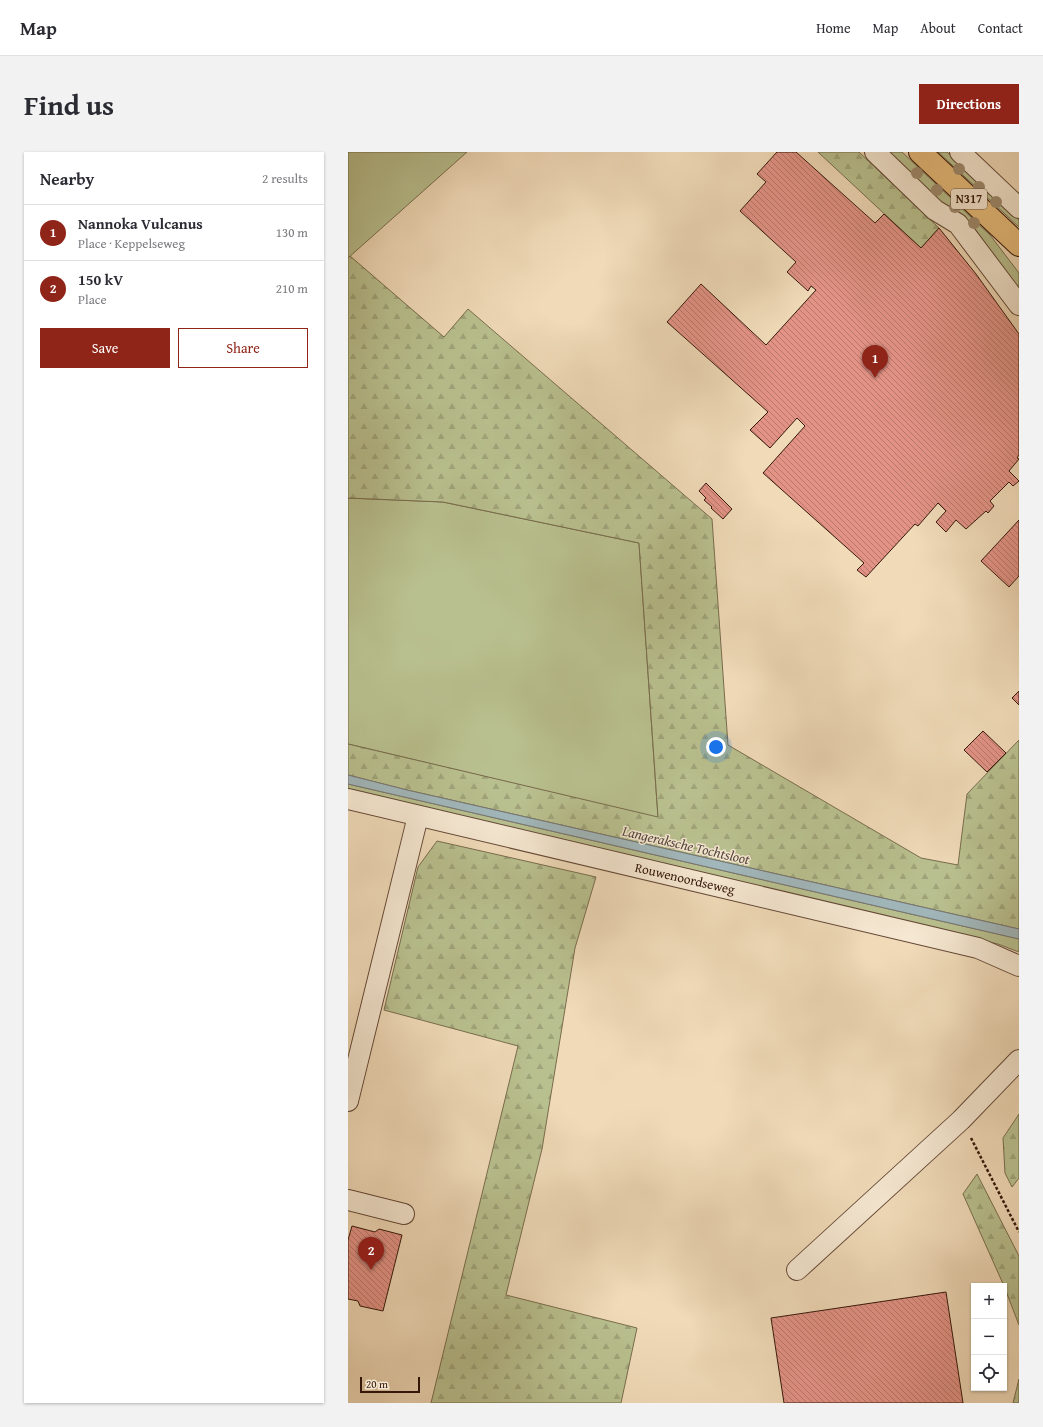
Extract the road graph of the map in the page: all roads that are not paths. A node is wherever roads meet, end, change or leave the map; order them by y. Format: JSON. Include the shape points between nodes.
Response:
{"nodes":[{"id":1,"x":875,"y":152,"type":"edge"},
{"id":2,"x":920,"y":152,"type":"edge"},
{"id":3,"x":960,"y":152,"type":"edge"},
{"id":4,"x":1019,"y":208,"type":"edge"},
{"id":5,"x":1019,"y":245,"type":"edge"},
{"id":6,"x":1019,"y":305,"type":"edge"},
{"id":7,"x":348,"y":799,"type":"edge"},
{"id":8,"x":418,"y":816,"type":"junction"},
{"id":9,"x":1019,"y":966,"type":"edge"},
{"id":10,"x":1019,"y":1060,"type":"edge"},
{"id":11,"x":348,"y":1101,"type":"edge"},
{"id":12,"x":348,"y":1200,"type":"edge"},
{"id":13,"x":404,"y":1214,"type":"dead end"},
{"id":14,"x":797,"y":1270,"type":"dead end"}],
"edges":[{"from":1,"to":6,"type":"street","via":[[935,210],[958,224]]},
{"from":2,"to":5,"type":"main road","number":"N317"},
{"from":3,"to":4,"type":"street"},
{"from":7,"to":8,"type":"street","name":"Rouwenoordseweg"},
{"from":8,"to":9,"type":"street","name":"Rouwenoordseweg","via":[[978,948]]},
{"from":8,"to":11,"type":"street"},
{"from":10,"to":14,"type":"street","via":[[961,1120]]},
{"from":12,"to":13,"type":"street"}]}
